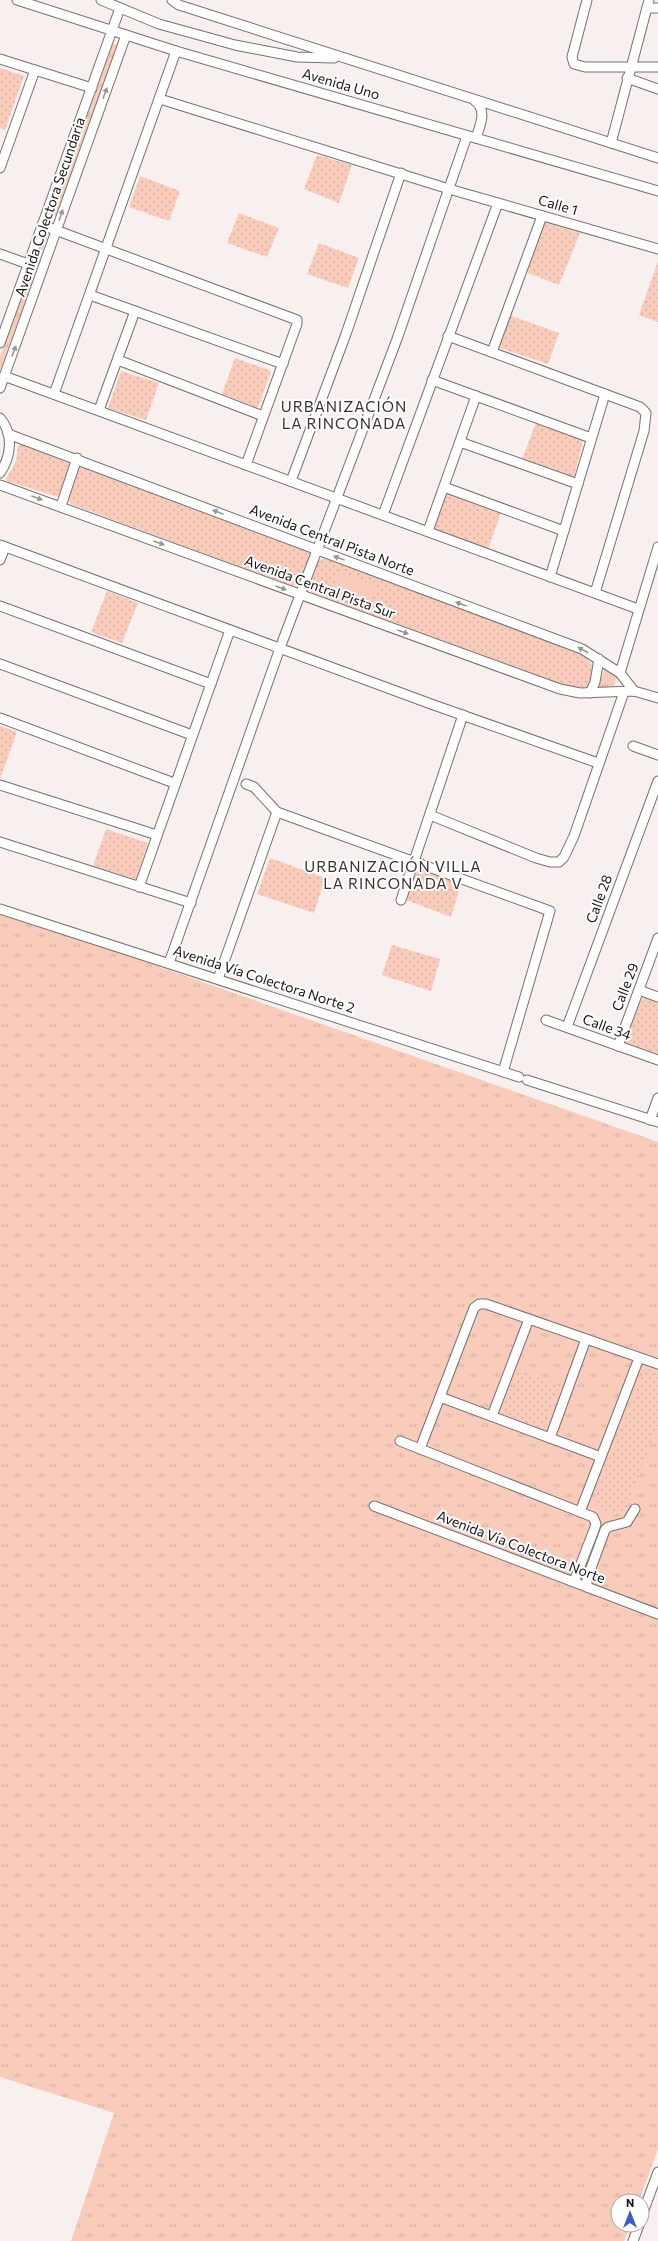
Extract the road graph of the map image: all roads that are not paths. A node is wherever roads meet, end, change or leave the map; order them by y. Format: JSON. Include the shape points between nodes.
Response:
{"nodes":[{"id":1,"x":17,"y":0,"type":"edge"},
{"id":2,"x":101,"y":0,"type":"edge"},
{"id":3,"x":172,"y":0,"type":"edge"},
{"id":4,"x":587,"y":0,"type":"edge"},
{"id":5,"x":648,"y":4,"type":"edge"},
{"id":6,"x":120,"y":8,"type":"junction"},
{"id":7,"x":658,"y":8,"type":"edge"},
{"id":8,"x":112,"y":30,"type":"junction"},
{"id":9,"x":126,"y":35,"type":"junction"},
{"id":10,"x":176,"y":52,"type":"junction"},
{"id":11,"x":343,"y":58,"type":"junction"},
{"id":12,"x":0,"y":59,"type":"edge"},
{"id":13,"x":630,"y":67,"type":"junction"},
{"id":14,"x":658,"y":67,"type":"edge"},
{"id":15,"x":35,"y":70,"type":"junction"},
{"id":16,"x":627,"y":78,"type":"junction"},
{"id":17,"x":92,"y":88,"type":"junction"},
{"id":18,"x":658,"y":89,"type":"edge"},
{"id":19,"x":471,"y":98,"type":"junction"},
{"id":20,"x":160,"y":99,"type":"junction"},
{"id":21,"x":505,"y":109,"type":"junction"},
{"id":22,"x":483,"y":116,"type":"junction"},
{"id":23,"x":471,"y":137,"type":"junction"},
{"id":24,"x":610,"y":143,"type":"junction"},
{"id":25,"x":658,"y":158,"type":"edge"},
{"id":26,"x":0,"y":168,"type":"edge"},
{"id":27,"x":401,"y":173,"type":"junction"},
{"id":28,"x":449,"y":189,"type":"junction"},
{"id":29,"x":658,"y":191,"type":"edge"},
{"id":30,"x":498,"y":203,"type":"junction"},
{"id":31,"x":542,"y":216,"type":"junction"},
{"id":32,"x":42,"y":225,"type":"junction"},
{"id":33,"x":56,"y":230,"type":"junction"},
{"id":34,"x":107,"y":249,"type":"junction"},
{"id":35,"x":658,"y":249,"type":"edge"},
{"id":36,"x":0,"y":254,"type":"edge"},
{"id":37,"x":28,"y":264,"type":"junction"},
{"id":38,"x":90,"y":295,"type":"junction"},
{"id":39,"x":135,"y":311,"type":"junction"},
{"id":40,"x":448,"y":336,"type":"junction"},
{"id":41,"x":0,"y":343,"type":"edge"},
{"id":42,"x":492,"y":352,"type":"junction"},
{"id":43,"x":118,"y":360,"type":"junction"},
{"id":44,"x":283,"y":364,"type":"junction"},
{"id":45,"x":4,"y":376,"type":"junction"},
{"id":46,"x":432,"y":380,"type":"junction"},
{"id":47,"x":0,"y":388,"type":"edge"},
{"id":48,"x":54,"y":394,"type":"junction"},
{"id":49,"x":605,"y":394,"type":"junction"},
{"id":50,"x":476,"y":396,"type":"junction"},
{"id":51,"x":99,"y":410,"type":"junction"},
{"id":52,"x":263,"y":416,"type":"junction"},
{"id":53,"x":0,"y":418,"type":"edge"},
{"id":54,"x":8,"y":434,"type":"junction"},
{"id":55,"x":591,"y":438,"type":"junction"},
{"id":56,"x":460,"y":442,"type":"junction"},
{"id":57,"x":77,"y":458,"type":"junction"},
{"id":58,"x":246,"y":465,"type":"junction"},
{"id":59,"x":0,"y":473,"type":"edge"},
{"id":60,"x":291,"y":482,"type":"junction"},
{"id":61,"x":578,"y":484,"type":"junction"},
{"id":62,"x":0,"y":485,"type":"edge"},
{"id":63,"x":444,"y":487,"type":"junction"},
{"id":64,"x":338,"y":499,"type":"junction"},
{"id":65,"x":61,"y":506,"type":"junction"},
{"id":66,"x":383,"y":515,"type":"junction"},
{"id":67,"x":428,"y":531,"type":"junction"},
{"id":68,"x":564,"y":532,"type":"junction"},
{"id":69,"x":2,"y":546,"type":"edge"},
{"id":70,"x":658,"y":547,"type":"edge"},
{"id":71,"x":318,"y":550,"type":"junction"},
{"id":72,"x":0,"y":560,"type":"edge"},
{"id":73,"x":550,"y":577,"type":"junction"},
{"id":74,"x":595,"y":593,"type":"junction"},
{"id":75,"x":301,"y":596,"type":"junction"},
{"id":76,"x":0,"y":606,"type":"edge"},
{"id":77,"x":638,"y":609,"type":"junction"},
{"id":78,"x":230,"y":630,"type":"junction"},
{"id":79,"x":280,"y":648,"type":"junction"},
{"id":80,"x":599,"y":659,"type":"junction"},
{"id":81,"x":0,"y":664,"type":"edge"},
{"id":82,"x":620,"y":673,"type":"junction"},
{"id":83,"x":211,"y":684,"type":"junction"},
{"id":84,"x":634,"y":691,"type":"junction"},
{"id":85,"x":590,"y":692,"type":"junction"},
{"id":86,"x":624,"y":692,"type":"junction"},
{"id":87,"x":658,"y":698,"type":"edge"},
{"id":88,"x":463,"y":716,"type":"junction"},
{"id":89,"x":0,"y":718,"type":"edge"},
{"id":90,"x":192,"y":735,"type":"junction"},
{"id":91,"x":633,"y":746,"type":"dead end"},
{"id":92,"x":658,"y":755,"type":"edge"},
{"id":93,"x":598,"y":763,"type":"junction"},
{"id":94,"x":658,"y":781,"type":"edge"},
{"id":95,"x":174,"y":783,"type":"junction"},
{"id":96,"x":246,"y":784,"type":"dead end"},
{"id":97,"x":0,"y":785,"type":"edge"},
{"id":98,"x":277,"y":812,"type":"junction"},
{"id":99,"x":430,"y":814,"type":"junction"},
{"id":100,"x":156,"y":835,"type":"junction"},
{"id":101,"x":0,"y":842,"type":"edge"},
{"id":102,"x":414,"y":862,"type":"junction"},
{"id":103,"x":139,"y":887,"type":"junction"},
{"id":104,"x":401,"y":900,"type":"dead end"},
{"id":105,"x":191,"y":903,"type":"junction"},
{"id":106,"x":0,"y":909,"type":"edge"},
{"id":107,"x":658,"y":938,"type":"edge"},
{"id":108,"x":168,"y":963,"type":"junction"},
{"id":109,"x":218,"y":979,"type":"junction"},
{"id":110,"x":639,"y":990,"type":"junction"},
{"id":111,"x":658,"y":997,"type":"edge"},
{"id":112,"x":546,"y":1020,"type":"dead end"},
{"id":113,"x":567,"y":1028,"type":"junction"},
{"id":114,"x":618,"y":1046,"type":"junction"},
{"id":115,"x":658,"y":1060,"type":"edge"},
{"id":116,"x":503,"y":1072,"type":"junction"},
{"id":117,"x":658,"y":1098,"type":"edge"},
{"id":118,"x":654,"y":1121,"type":"edge"},
{"id":119,"x":529,"y":1319,"type":"junction"},
{"id":120,"x":586,"y":1339,"type":"junction"},
{"id":121,"x":639,"y":1358,"type":"junction"},
{"id":122,"x":658,"y":1364,"type":"edge"},
{"id":123,"x":440,"y":1397,"type":"junction"},
{"id":124,"x":492,"y":1416,"type":"junction"},
{"id":125,"x":550,"y":1438,"type":"junction"},
{"id":126,"x":400,"y":1441,"type":"dead end"},
{"id":127,"x":420,"y":1449,"type":"junction"},
{"id":128,"x":601,"y":1457,"type":"junction"},
{"id":129,"x":374,"y":1506,"type":"dead end"},
{"id":130,"x":635,"y":1509,"type":"dead end"},
{"id":131,"x":580,"y":1512,"type":"junction"},
{"id":132,"x":571,"y":1581,"type":"junction"},
{"id":133,"x":587,"y":1587,"type":"junction"},
{"id":134,"x":658,"y":1614,"type":"edge"},
{"id":135,"x":658,"y":2172,"type":"edge"},
{"id":136,"x":650,"y":2194,"type":"edge"}],
"edges":[{"from":1,"to":8,"type":"street","name":"Avenida Uno"},
{"from":2,"to":6,"type":"street"},
{"from":3,"to":11,"type":"street","name":"Avenida Uno","via":[[183,6]]},
{"from":4,"to":13,"type":"street","via":[[572,58],[574,64],[585,67]]},
{"from":5,"to":7,"type":"street"},
{"from":5,"to":13,"type":"street"},
{"from":6,"to":8,"type":"street","name":"Avenida Colectora Secundaria"},
{"from":6,"to":11,"type":"street","via":[[159,24],[235,45],[297,57]]},
{"from":8,"to":9,"type":"street","name":"Avenida Uno"},
{"from":8,"to":17,"type":"street","name":"Avenida Colectora Secundaria"},
{"from":9,"to":10,"type":"street","name":"Avenida Uno"},
{"from":33,"to":9,"type":"street","name":"Avenida Colectora Secundaria","one_way":true},
{"from":10,"to":20,"type":"street"},
{"from":10,"to":23,"type":"street","name":"Avenida Uno"},
{"from":11,"to":19,"type":"street","name":"Avenida Uno"},
{"from":12,"to":15,"type":"street"},
{"from":13,"to":14,"type":"street"},
{"from":13,"to":16,"type":"street"},
{"from":15,"to":17,"type":"street"},
{"from":15,"to":26,"type":"street"},
{"from":16,"to":18,"type":"street"},
{"from":16,"to":24,"type":"street"},
{"from":17,"to":32,"type":"street","name":"Avenida Colectora Secundaria"},
{"from":19,"to":21,"type":"street","name":"Avenida Uno"},
{"from":19,"to":22,"type":"street","via":[[478,103]]},
{"from":20,"to":27,"type":"street","name":"Calle 1"},
{"from":20,"to":34,"type":"street"},
{"from":21,"to":22,"type":"street"},
{"from":21,"to":24,"type":"street","name":"Avenida Uno"},
{"from":22,"to":23,"type":"street"},
{"from":23,"to":28,"type":"street"},
{"from":23,"to":29,"type":"street","name":"Avenida Uno"},
{"from":24,"to":25,"type":"street","name":"Avenida Uno"},
{"from":27,"to":28,"type":"street","name":"Calle 1"},
{"from":27,"to":60,"type":"street","via":[[346,334]]},
{"from":28,"to":30,"type":"street","name":"Calle 1"},
{"from":28,"to":64,"type":"street"},
{"from":30,"to":31,"type":"street","name":"Calle 1"},
{"from":30,"to":40,"type":"street"},
{"from":31,"to":35,"type":"street","name":"Calle 1"},
{"from":31,"to":42,"type":"street"},
{"from":32,"to":33,"type":"street"},
{"from":32,"to":37,"type":"street","name":"Avenida Colectora Secundaria"},
{"from":33,"to":34,"type":"street"},
{"from":45,"to":33,"type":"street","name":"Avenida Colectora Secundaria","one_way":true},
{"from":34,"to":38,"type":"street"},
{"from":34,"to":44,"type":"street","via":[[294,317],[297,324]]},
{"from":36,"to":37,"type":"street"},
{"from":37,"to":41,"type":"street","name":"Avenida Colectora Secundaria"},
{"from":38,"to":39,"type":"street"},
{"from":38,"to":48,"type":"street"},
{"from":39,"to":43,"type":"street"},
{"from":39,"to":44,"type":"street"},
{"from":40,"to":42,"type":"street"},
{"from":40,"to":46,"type":"street"},
{"from":42,"to":49,"type":"street"},
{"from":43,"to":51,"type":"street"},
{"from":43,"to":52,"type":"street"},
{"from":44,"to":52,"type":"street"},
{"from":45,"to":47,"type":"street","name":"Avenida Colectora Secundaria"},
{"from":45,"to":48,"type":"street"},
{"from":46,"to":50,"type":"street"},
{"from":46,"to":66,"type":"street"},
{"from":48,"to":51,"type":"street"},
{"from":49,"to":55,"type":"street"},
{"from":49,"to":74,"type":"street","via":[[640,407],[647,417]]},
{"from":50,"to":55,"type":"street"},
{"from":50,"to":56,"type":"street"},
{"from":51,"to":58,"type":"street"},
{"from":52,"to":58,"type":"street"},
{"from":53,"to":54,"type":"street"},
{"from":54,"to":57,"type":"street","name":"Avenida Central Pista Norte"},
{"from":54,"to":59,"type":"street","via":[[10,447]]},
{"from":55,"to":61,"type":"street"},
{"from":56,"to":61,"type":"street"},
{"from":56,"to":63,"type":"street"},
{"from":57,"to":65,"type":"street"},
{"from":71,"to":57,"type":"street","name":"Avenida Central Pista Norte","one_way":true},
{"from":58,"to":60,"type":"street"},
{"from":60,"to":64,"type":"street"},
{"from":61,"to":68,"type":"street"},
{"from":62,"to":65,"type":"street","name":"Avenida Central Pista Sur","one_way":true},
{"from":63,"to":67,"type":"street"},
{"from":63,"to":68,"type":"street"},
{"from":64,"to":66,"type":"street"},
{"from":64,"to":71,"type":"street"},
{"from":65,"to":75,"type":"street","name":"Avenida Central Pista Sur","one_way":true},
{"from":66,"to":67,"type":"street"},
{"from":67,"to":73,"type":"street"},
{"from":68,"to":73,"type":"street"},
{"from":69,"to":72,"type":"street"},
{"from":69,"to":78,"type":"street"},
{"from":70,"to":77,"type":"street"},
{"from":71,"to":75,"type":"street"},
{"from":80,"to":71,"type":"street","name":"Avenida Central Pista Norte","one_way":true,"via":[[582,649]]},
{"from":73,"to":74,"type":"street"},
{"from":74,"to":77,"type":"street"},
{"from":75,"to":79,"type":"street"},
{"from":75,"to":85,"type":"street","name":"Avenida Central Pista Sur","one_way":true,"via":[[560,689]]},
{"from":76,"to":83,"type":"street"},
{"from":77,"to":82,"type":"street"},
{"from":78,"to":79,"type":"street"},
{"from":78,"to":83,"type":"street"},
{"from":79,"to":88,"type":"street"},
{"from":79,"to":105,"type":"street"},
{"from":80,"to":82,"type":"street","name":"Avenida Central Pista Norte"},
{"from":80,"to":85,"type":"street","via":[[597,676]]},
{"from":81,"to":90,"type":"street"},
{"from":82,"to":84,"type":"street","name":"Avenida Central Pista Norte"},
{"from":83,"to":90,"type":"street"},
{"from":84,"to":86,"type":"street","name":"Avenida Central Pista Sur"},
{"from":84,"to":87,"type":"street"},
{"from":85,"to":86,"type":"street","name":"Avenida Central Pista Sur"},
{"from":86,"to":93,"type":"street"},
{"from":88,"to":93,"type":"street"},
{"from":88,"to":99,"type":"street"},
{"from":89,"to":95,"type":"street"},
{"from":90,"to":95,"type":"street"},
{"from":91,"to":92,"type":"street"},
{"from":93,"to":99,"type":"street","via":[[574,836],[559,862],[536,858]]},
{"from":94,"to":113,"type":"street","name":"Calle 28"},
{"from":95,"to":100,"type":"street"},
{"from":96,"to":98,"type":"street","via":[[254,787]]},
{"from":97,"to":100,"type":"street"},
{"from":98,"to":102,"type":"street"},
{"from":98,"to":109,"type":"street"},
{"from":99,"to":102,"type":"street"},
{"from":100,"to":103,"type":"street"},
{"from":101,"to":103,"type":"street"},
{"from":102,"to":104,"type":"street"},
{"from":102,"to":116,"type":"street","via":[[550,911]]},
{"from":103,"to":105,"type":"street"},
{"from":105,"to":108,"type":"street"},
{"from":106,"to":108,"type":"street","name":"Avenida Vía Colectora Norte 2"},
{"from":107,"to":110,"type":"street","name":"Calle 29"},
{"from":108,"to":109,"type":"street","name":"Avenida Vía Colectora Norte 2"},
{"from":109,"to":116,"type":"street","name":"Avenida Vía Colectora Norte 2"},
{"from":110,"to":111,"type":"street"},
{"from":110,"to":114,"type":"street","name":"Calle 29"},
{"from":112,"to":113,"type":"street","name":"Calle 34"},
{"from":113,"to":114,"type":"street","name":"Calle 34"},
{"from":114,"to":115,"type":"street","name":"Calle 34"},
{"from":116,"to":118,"type":"street","name":"Avenida Vía Colectora Norte 2"},
{"from":117,"to":118,"type":"street"},
{"from":119,"to":120,"type":"street"},
{"from":119,"to":123,"type":"street","via":[[486,1304],[476,1305]]},
{"from":119,"to":124,"type":"street"},
{"from":120,"to":121,"type":"street"},
{"from":120,"to":125,"type":"street"},
{"from":121,"to":122,"type":"street"},
{"from":121,"to":128,"type":"street"},
{"from":123,"to":124,"type":"street"},
{"from":123,"to":127,"type":"street"},
{"from":124,"to":125,"type":"street"},
{"from":125,"to":128,"type":"street"},
{"from":126,"to":127,"type":"street"},
{"from":127,"to":131,"type":"street"},
{"from":128,"to":131,"type":"street"},
{"from":129,"to":132,"type":"street","name":"Avenida Vía Colectora Norte"},
{"from":130,"to":133,"type":"street","via":[[627,1522],[605,1530],[587,1579]]},
{"from":131,"to":132,"type":"street","via":[[593,1517],[596,1524],[575,1579]]},
{"from":132,"to":133,"type":"street","name":"Avenida Vía Colectora Norte"},
{"from":133,"to":134,"type":"street","name":"Avenida Vía Colectora Norte"},
{"from":135,"to":136,"type":"street"}]}
